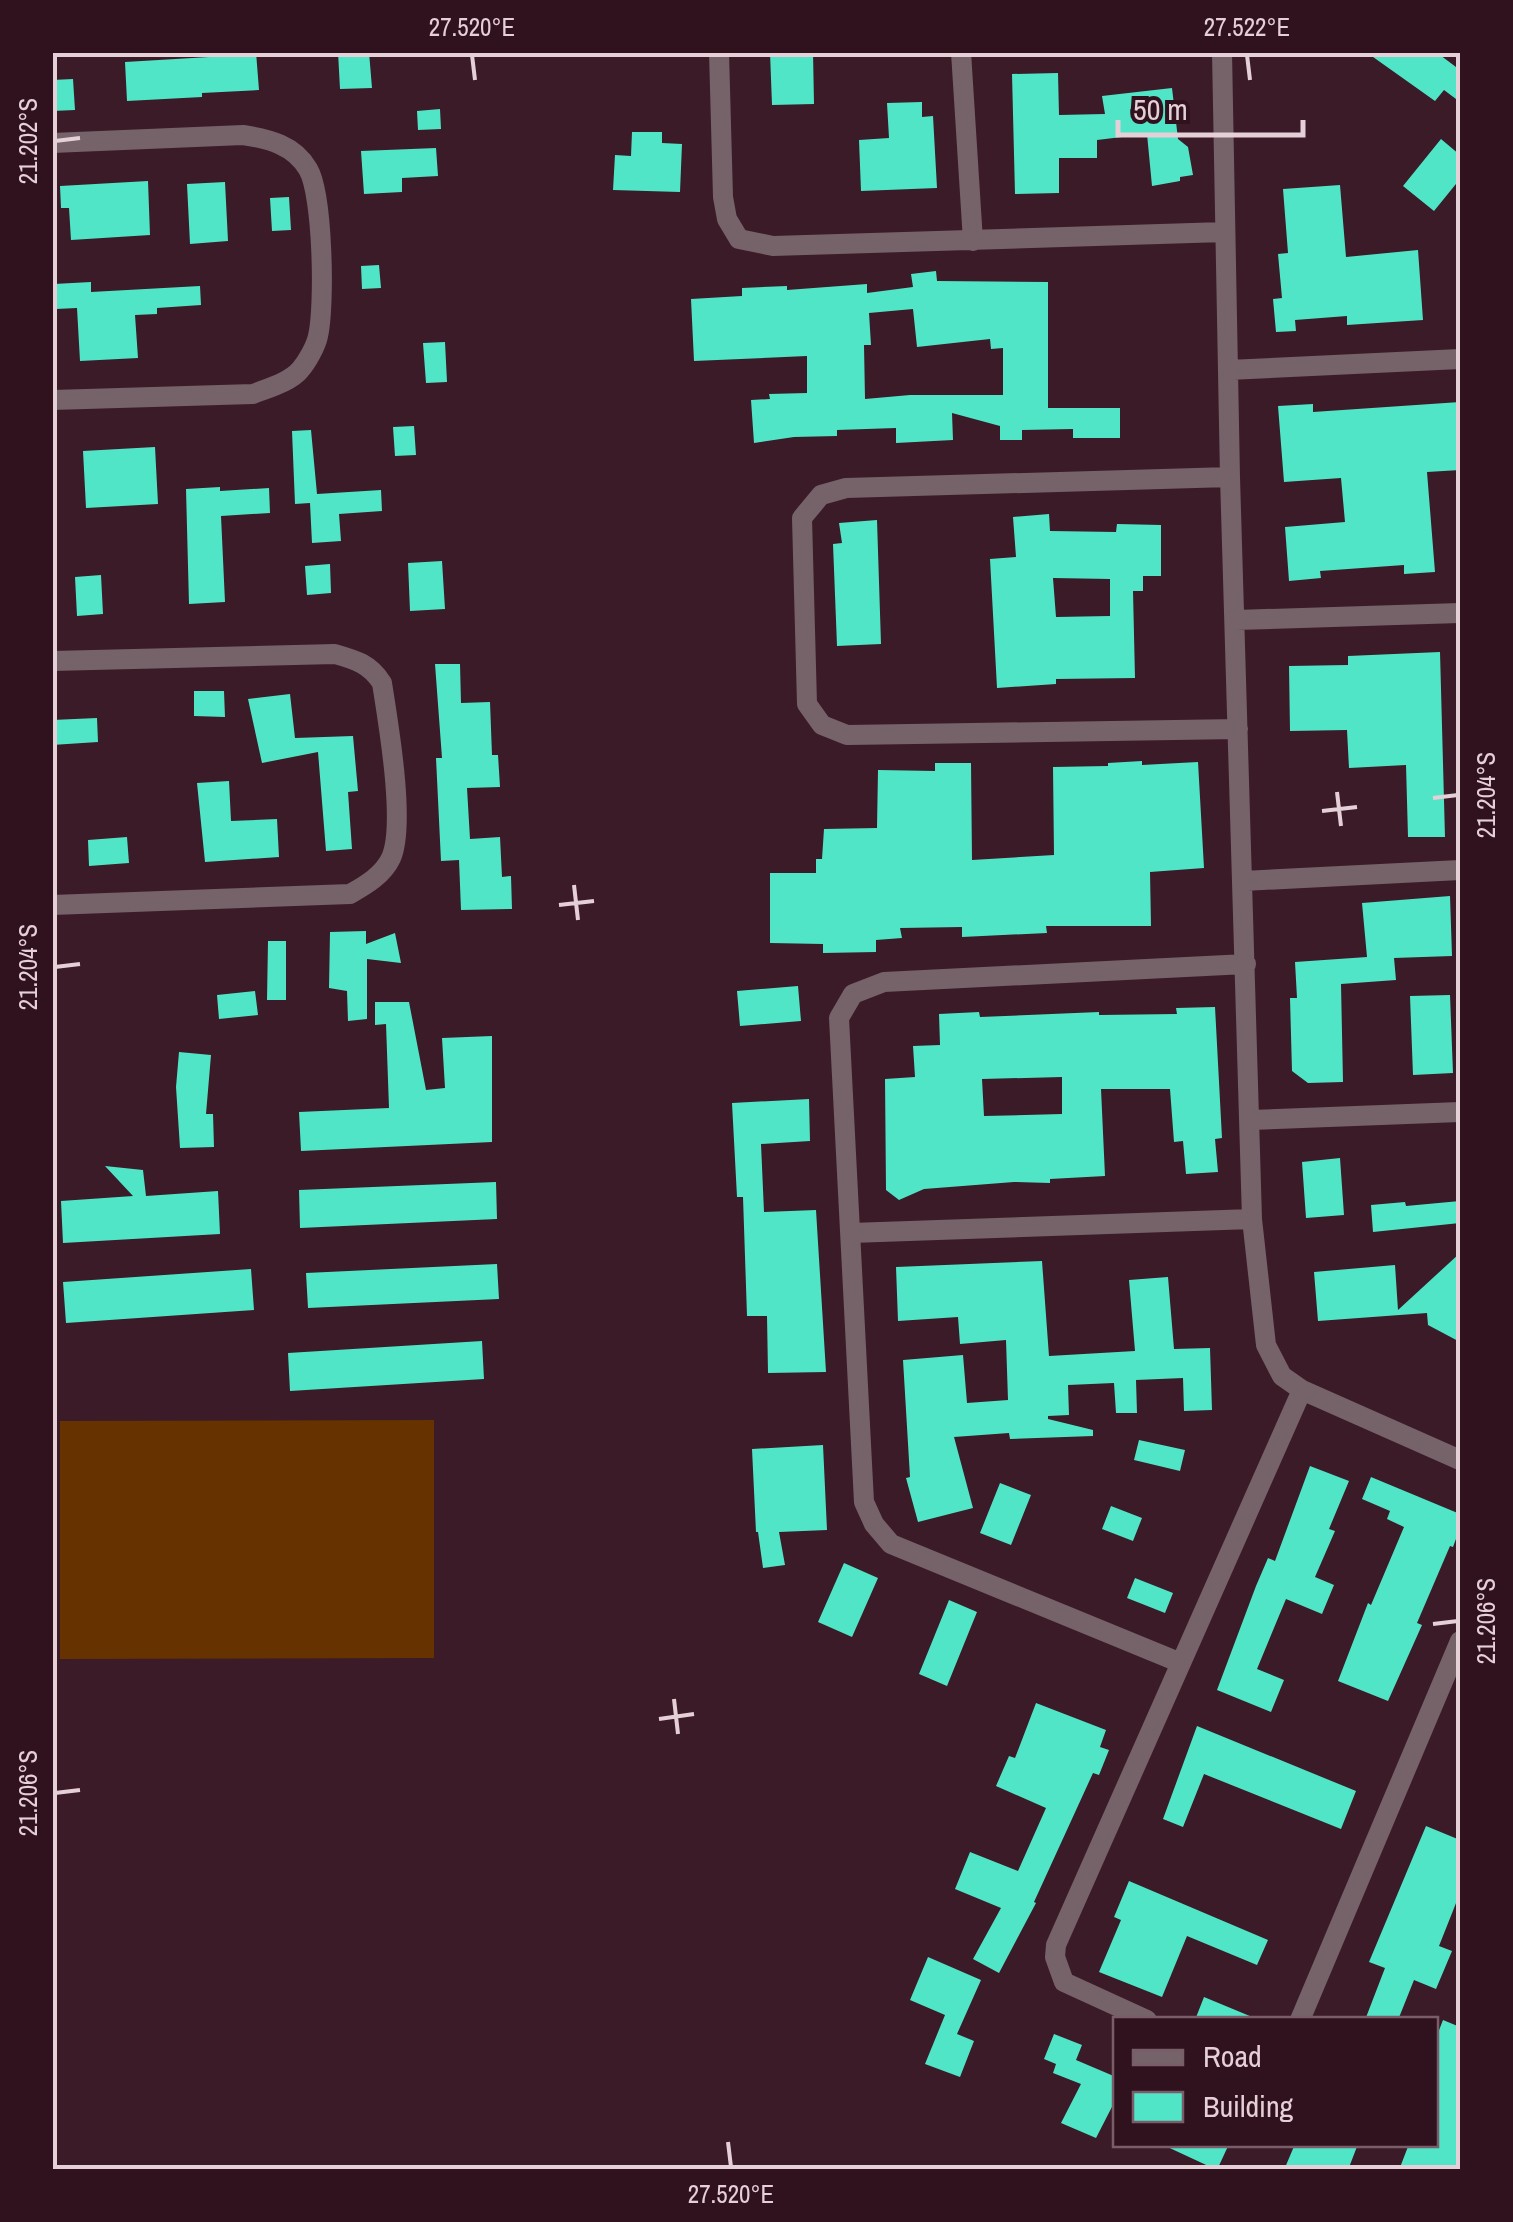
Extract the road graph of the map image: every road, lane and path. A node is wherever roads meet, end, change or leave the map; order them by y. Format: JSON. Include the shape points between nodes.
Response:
{"nodes":[{"id":1,"x":719,"y":52,"type":"edge"},
{"id":2,"x":961,"y":52,"type":"edge"},
{"id":3,"x":1222,"y":52,"type":"edge"},
{"id":4,"x":52,"y":142,"type":"edge"},
{"id":5,"x":1224,"y":232,"type":"junction"},
{"id":6,"x":973,"y":241,"type":"junction"},
{"id":7,"x":1460,"y":359,"type":"edge"},
{"id":8,"x":1228,"y":370,"type":"junction"},
{"id":9,"x":52,"y":400,"type":"edge"},
{"id":10,"x":1230,"y":476,"type":"junction"},
{"id":11,"x":1460,"y":613,"type":"edge"},
{"id":12,"x":1236,"y":620,"type":"junction"},
{"id":13,"x":52,"y":661,"type":"edge"},
{"id":14,"x":1238,"y":728,"type":"junction"},
{"id":15,"x":1460,"y":870,"type":"edge"},
{"id":16,"x":1243,"y":881,"type":"junction"},
{"id":17,"x":52,"y":905,"type":"edge"},
{"id":18,"x":1246,"y":964,"type":"junction"},
{"id":19,"x":1460,"y":1112,"type":"edge"},
{"id":20,"x":1250,"y":1120,"type":"junction"},
{"id":21,"x":1252,"y":1219,"type":"junction"},
{"id":22,"x":852,"y":1233,"type":"junction"},
{"id":23,"x":1302,"y":1390,"type":"junction"},
{"id":24,"x":1460,"y":1460,"type":"edge"},
{"id":25,"x":1460,"y":1641,"type":"edge"},
{"id":26,"x":1181,"y":1663,"type":"junction"},
{"id":27,"x":1140,"y":2017,"type":"edge"},
{"id":28,"x":1301,"y":2017,"type":"edge"}],
"edges":[{"from":1,"to":6,"type":"street","via":[[724,197],[727,219],[740,238],[773,246]]},
{"from":2,"to":6,"type":"street"},
{"from":3,"to":5,"type":"street"},
{"from":4,"to":9,"type":"street","via":[[243,136],[292,150],[317,187],[321,296],[318,340],[298,372],[276,386],[253,394]]},
{"from":5,"to":6,"type":"street"},
{"from":5,"to":8,"type":"street"},
{"from":7,"to":8,"type":"street"},
{"from":8,"to":10,"type":"street"},
{"from":10,"to":12,"type":"street"},
{"from":10,"to":14,"type":"street","via":[[846,488],[820,495],[802,518],[807,704],[822,725],[847,735]]},
{"from":11,"to":12,"type":"street"},
{"from":12,"to":14,"type":"street"},
{"from":13,"to":17,"type":"street","via":[[335,654],[359,661],[382,683],[398,825],[391,858],[374,880],[350,894]]},
{"from":14,"to":16,"type":"street"},
{"from":15,"to":16,"type":"street"},
{"from":16,"to":18,"type":"street"},
{"from":18,"to":20,"type":"street"},
{"from":18,"to":22,"type":"street","via":[[884,982],[854,994],[839,1018]]},
{"from":19,"to":20,"type":"street"},
{"from":20,"to":21,"type":"street"},
{"from":21,"to":22,"type":"street"},
{"from":21,"to":23,"type":"street","via":[[1266,1345],[1282,1376]]},
{"from":22,"to":26,"type":"street","via":[[864,1502],[874,1524],[891,1544]]},
{"from":23,"to":24,"type":"street"},
{"from":23,"to":26,"type":"street"},
{"from":25,"to":28,"type":"street"},
{"from":26,"to":27,"type":"street","via":[[1056,1946],[1064,1982]]}]}
